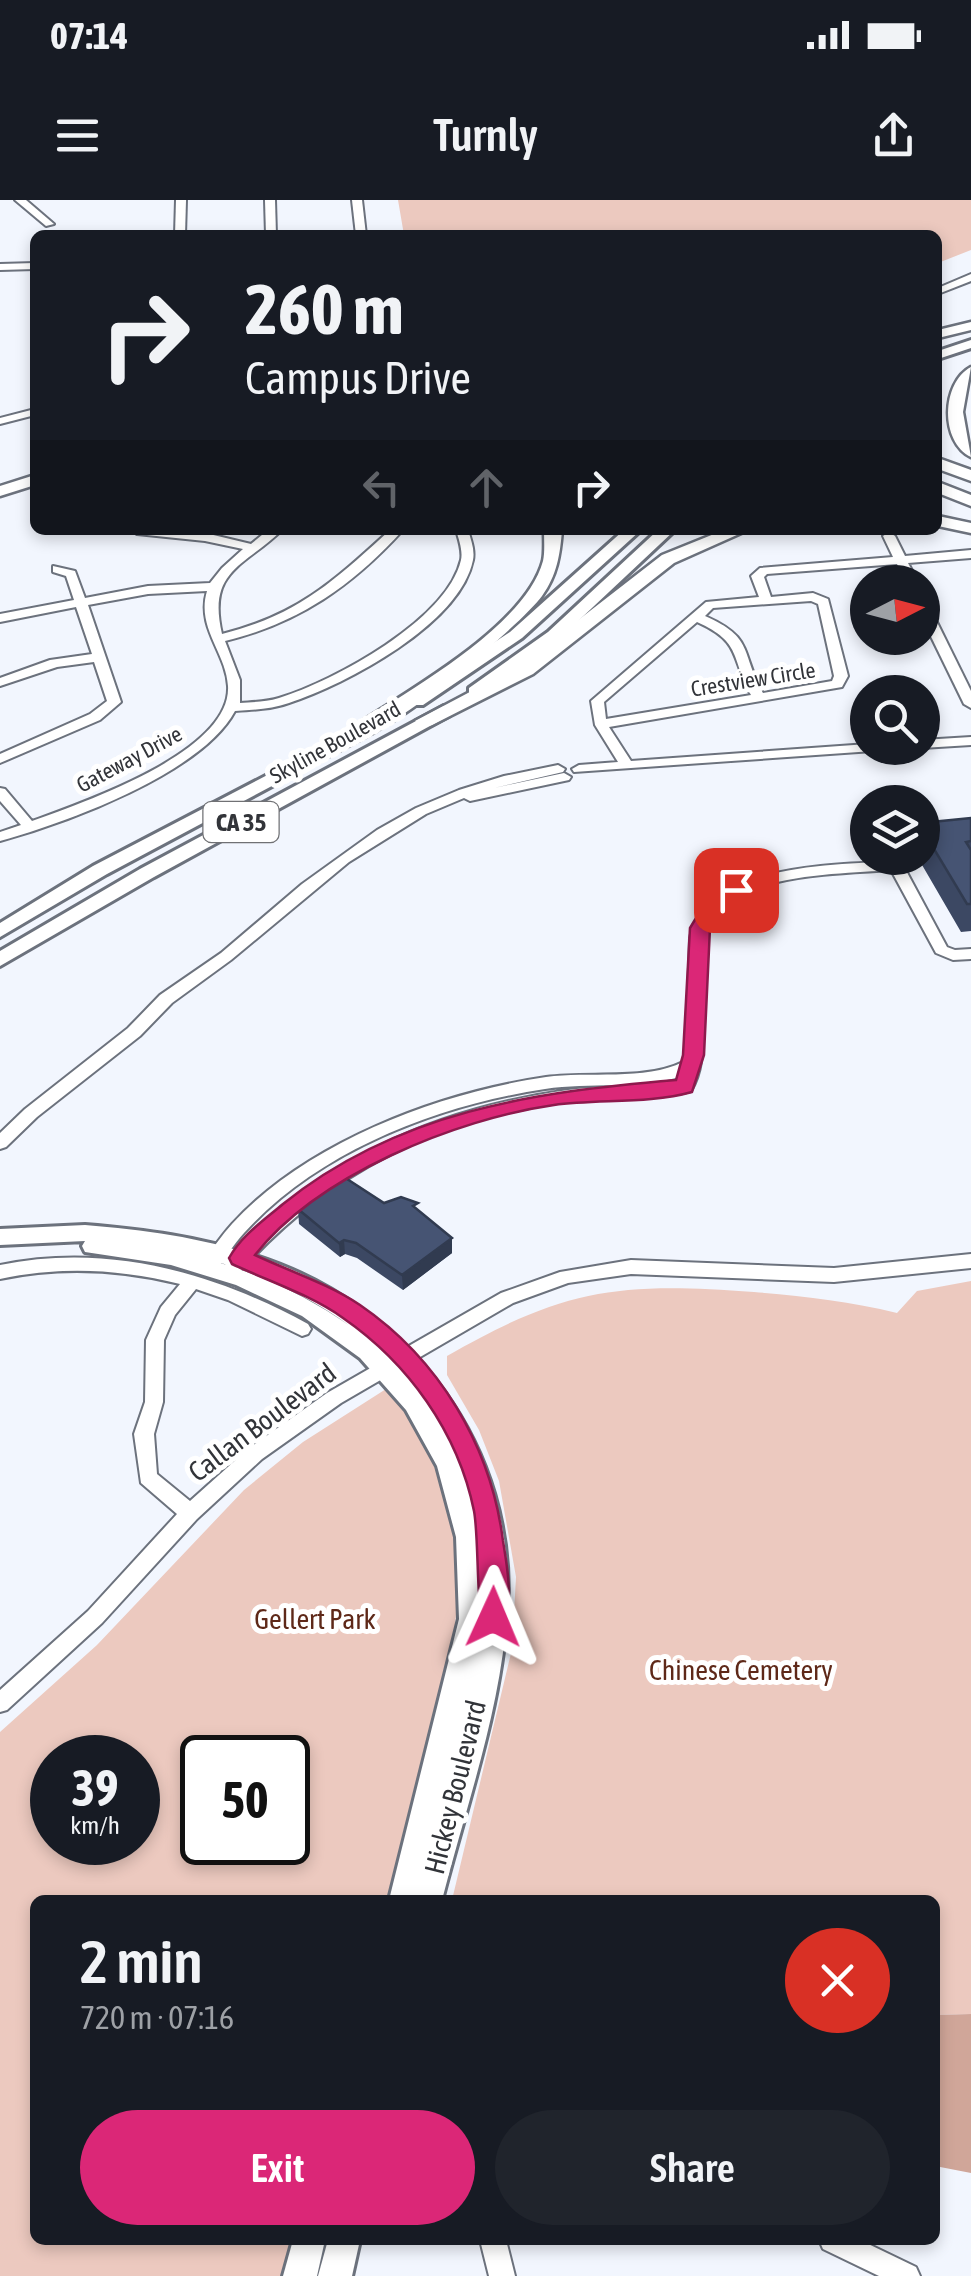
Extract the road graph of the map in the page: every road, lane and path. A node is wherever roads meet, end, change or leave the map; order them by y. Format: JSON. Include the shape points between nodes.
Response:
{"nodes":[{"id":1,"x":20,"y":200,"type":"edge"},
{"id":2,"x":181,"y":200,"type":"edge"},
{"id":3,"x":270,"y":200,"type":"edge"},
{"id":4,"x":357,"y":200,"type":"edge"},
{"id":5,"x":49,"y":224,"type":"dead end"},
{"id":6,"x":180,"y":230,"type":"edge"},
{"id":7,"x":271,"y":230,"type":"edge"},
{"id":8,"x":360,"y":230,"type":"edge"},
{"id":9,"x":30,"y":266,"type":"edge"},
{"id":10,"x":0,"y":268,"type":"edge"},
{"id":11,"x":971,"y":277,"type":"edge"},
{"id":12,"x":942,"y":289,"type":"edge"},
{"id":13,"x":971,"y":328,"type":"edge"},
{"id":14,"x":942,"y":336,"type":"edge"},
{"id":15,"x":971,"y":344,"type":"edge"},
{"id":16,"x":942,"y":354,"type":"edge"},
{"id":17,"x":971,"y":372,"type":"edge"},
{"id":18,"x":30,"y":413,"type":"edge"},
{"id":19,"x":0,"y":421,"type":"edge"},
{"id":20,"x":971,"y":452,"type":"edge"},
{"id":21,"x":942,"y":464,"type":"edge"},
{"id":22,"x":942,"y":476,"type":"edge"},
{"id":23,"x":971,"y":476,"type":"edge"},
{"id":24,"x":30,"y":481,"type":"edge"},
{"id":25,"x":971,"y":487,"type":"edge"},
{"id":26,"x":0,"y":490,"type":"edge"},
{"id":27,"x":30,"y":491,"type":"edge"},
{"id":28,"x":942,"y":491,"type":"edge"},
{"id":29,"x":0,"y":500,"type":"edge"},
{"id":30,"x":971,"y":502,"type":"edge"},
{"id":31,"x":942,"y":521,"type":"edge"},
{"id":32,"x":971,"y":528,"type":"edge"},
{"id":33,"x":186,"y":535,"type":"edge"},
{"id":34,"x":270,"y":535,"type":"edge"},
{"id":35,"x":391,"y":535,"type":"edge"},
{"id":36,"x":465,"y":535,"type":"edge"},
{"id":37,"x":535,"y":535,"type":"edge"},
{"id":38,"x":554,"y":535,"type":"edge"},
{"id":39,"x":627,"y":535,"type":"edge"},
{"id":40,"x":661,"y":535,"type":"edge"},
{"id":41,"x":726,"y":535,"type":"edge"},
{"id":42,"x":889,"y":536,"type":"dead end"},
{"id":43,"x":253,"y":548,"type":"junction"},
{"id":44,"x":971,"y":554,"type":"edge"},
{"id":45,"x":902,"y":562,"type":"junction"},
{"id":46,"x":904,"y":565,"type":"edge"},
{"id":47,"x":57,"y":568,"type":"dead end"},
{"id":48,"x":214,"y":588,"type":"junction"},
{"id":49,"x":766,"y":599,"type":"junction"},
{"id":50,"x":82,"y":600,"type":"junction"},
{"id":51,"x":518,"y":615,"type":"junction"},
{"id":52,"x":694,"y":616,"type":"junction"},
{"id":53,"x":0,"y":618,"type":"edge"},
{"id":54,"x":940,"y":634,"type":"edge"},
{"id":55,"x":216,"y":639,"type":"junction"},
{"id":56,"x":101,"y":657,"type":"junction"},
{"id":57,"x":964,"y":674,"type":"edge"},
{"id":58,"x":0,"y":682,"type":"edge"},
{"id":59,"x":760,"y":698,"type":"junction"},
{"id":60,"x":971,"y":704,"type":"edge"},
{"id":61,"x":233,"y":707,"type":"junction"},
{"id":62,"x":426,"y":721,"type":"junction"},
{"id":63,"x":602,"y":724,"type":"junction"},
{"id":64,"x":352,"y":736,"type":"junction"},
{"id":65,"x":971,"y":741,"type":"edge"},
{"id":66,"x":940,"y":743,"type":"edge"},
{"id":67,"x":850,"y":749,"type":"edge"},
{"id":68,"x":0,"y":759,"type":"edge"},
{"id":69,"x":625,"y":763,"type":"junction"},
{"id":70,"x":579,"y":769,"type":"dead end"},
{"id":71,"x":561,"y":773,"type":"dead end"},
{"id":72,"x":0,"y":792,"type":"edge"},
{"id":73,"x":30,"y":826,"type":"junction"},
{"id":74,"x":0,"y":837,"type":"edge"},
{"id":75,"x":0,"y":931,"type":"edge"},
{"id":76,"x":971,"y":954,"type":"edge"},
{"id":77,"x":0,"y":960,"type":"edge"},
{"id":78,"x":0,"y":1143,"type":"edge"},
{"id":79,"x":0,"y":1238,"type":"edge"},
{"id":80,"x":0,"y":1251,"type":"edge"},
{"id":81,"x":971,"y":1261,"type":"edge"},
{"id":82,"x":218,"y":1265,"type":"junction"},
{"id":83,"x":0,"y":1272,"type":"edge"},
{"id":84,"x":302,"y":1329,"type":"dead end"},
{"id":85,"x":394,"y":1361,"type":"junction"},
{"id":86,"x":190,"y":1513,"type":"junction"},
{"id":87,"x":0,"y":1703,"type":"edge"},
{"id":88,"x":405,"y":1895,"type":"edge"},
{"id":89,"x":428,"y":1895,"type":"edge"},
{"id":90,"x":307,"y":2245,"type":"edge"},
{"id":91,"x":343,"y":2245,"type":"edge"},
{"id":92,"x":494,"y":2245,"type":"edge"},
{"id":93,"x":842,"y":2245,"type":"edge"},
{"id":94,"x":300,"y":2276,"type":"edge"},
{"id":95,"x":336,"y":2276,"type":"edge"},
{"id":96,"x":502,"y":2276,"type":"edge"},
{"id":97,"x":907,"y":2276,"type":"edge"}],
"edges":[{"from":1,"to":5,"type":"street"},
{"from":2,"to":6,"type":"street"},
{"from":3,"to":7,"type":"street"},
{"from":4,"to":8,"type":"street"},
{"from":9,"to":10,"type":"street"},
{"from":11,"to":12,"type":"street"},
{"from":13,"to":14,"type":"highway"},
{"from":15,"to":16,"type":"main road"},
{"from":17,"to":20,"type":"highway","via":[[954,412]]},
{"from":18,"to":19,"type":"street"},
{"from":21,"to":23,"type":"highway"},
{"from":22,"to":25,"type":"highway"},
{"from":24,"to":26,"type":"highway"},
{"from":27,"to":29,"type":"highway"},
{"from":28,"to":30,"type":"highway"},
{"from":31,"to":32,"type":"highway"},
{"from":33,"to":43,"type":"street"},
{"from":34,"to":43,"type":"street"},
{"from":35,"to":55,"type":"street","via":[[308,610]]},
{"from":36,"to":61,"type":"street","via":[[472,563],[461,586],[425,621],[289,699]]},
{"from":37,"to":51,"type":"highway","via":[[540,570]]},
{"from":38,"to":51,"type":"highway","via":[[548,576]]},
{"from":39,"to":64,"type":"main road","name":"Skyline Boulevard","number":"CA 35","via":[[491,654]]},
{"from":40,"to":62,"type":"main road","name":"Skyline Boulevard","number":"CA 35","via":[[536,649]]},
{"from":41,"to":62,"type":"highway","via":[[668,560],[526,670]]},
{"from":42,"to":45,"type":"street"},
{"from":43,"to":48,"type":"street"},
{"from":44,"to":45,"type":"street"},
{"from":45,"to":46,"type":"street"},
{"from":45,"to":49,"type":"street","via":[[764,571],[757,576]]},
{"from":47,"to":50,"type":"street","via":[[71,574]]},
{"from":48,"to":50,"type":"street"},
{"from":48,"to":55,"type":"street","via":[[208,615]]},
{"from":49,"to":52,"type":"street","name":"Crestview Circle","via":[[719,602]]},
{"from":49,"to":59,"type":"street","name":"Crestview Circle","via":[[822,600],[841,680]]},
{"from":50,"to":53,"type":"street"},
{"from":50,"to":56,"type":"street"},
{"from":51,"to":64,"type":"highway"},
{"from":52,"to":59,"type":"street","via":[[740,644]]},
{"from":52,"to":63,"type":"street","name":"Crestview Circle","via":[[600,698],[595,709]]},
{"from":54,"to":57,"type":"street"},
{"from":55,"to":61,"type":"street","via":[[236,687]]},
{"from":56,"to":58,"type":"street","via":[[54,663]]},
{"from":56,"to":68,"type":"street","via":[[114,702]]},
{"from":57,"to":60,"type":"street"},
{"from":59,"to":63,"type":"street","name":"Crestview Circle"},
{"from":61,"to":73,"type":"street","name":"Gateway Drive","via":[[220,729],[186,754]]},
{"from":62,"to":77,"type":"main road","name":"Skyline Boulevard","number":"CA 35"},
{"from":63,"to":69,"type":"street"},
{"from":64,"to":75,"type":"main road","name":"Skyline Boulevard","number":"CA 35"},
{"from":65,"to":66,"type":"street"},
{"from":67,"to":69,"type":"street"},
{"from":69,"to":70,"type":"street"},
{"from":71,"to":78,"type":"street","via":[[421,810],[376,834],[168,997]]},
{"from":72,"to":73,"type":"street"},
{"from":73,"to":74,"type":"street","name":"Gateway Drive"},
{"from":76,"to":82,"type":"street","via":[[941,950],[896,865],[744,888],[716,903],[700,928],[694,1055],[690,1080],[681,1089],[535,1101],[405,1140],[302,1199]]},
{"from":79,"to":82,"type":"main road","name":"Hickey Boulevard","via":[[129,1233]]},
{"from":80,"to":82,"type":"main road","name":"Hickey Boulevard","via":[[108,1247]]},
{"from":81,"to":85,"type":"street","name":"Callan Boulevard","via":[[834,1275],[674,1266],[598,1271],[506,1298]]},
{"from":82,"to":83,"type":"street","name":"Hickey Boulevard"},
{"from":82,"to":84,"type":"street","name":"Hickey Boulevard","via":[[247,1299]]},
{"from":82,"to":85,"type":"main road","name":"Hickey Boulevard","via":[[309,1307]]},
{"from":82,"to":86,"type":"street","via":[[168,1312],[155,1340],[154,1402],[144,1434],[148,1476]]},
{"from":85,"to":86,"type":"street","name":"Callan Boulevard","via":[[281,1434]]},
{"from":85,"to":88,"type":"main road","name":"Hickey Boulevard","via":[[452,1472],[468,1522],[474,1576],[465,1662]]},
{"from":85,"to":89,"type":"main road","name":"Hickey Boulevard","via":[[442,1402],[466,1448],[486,1508],[495,1574],[487,1659]]},
{"from":86,"to":87,"type":"street","name":"Callan Boulevard","via":[[95,1616]]},
{"from":90,"to":94,"type":"main road"},
{"from":91,"to":95,"type":"main road"},
{"from":92,"to":96,"type":"street"},
{"from":93,"to":97,"type":"street"}]}
